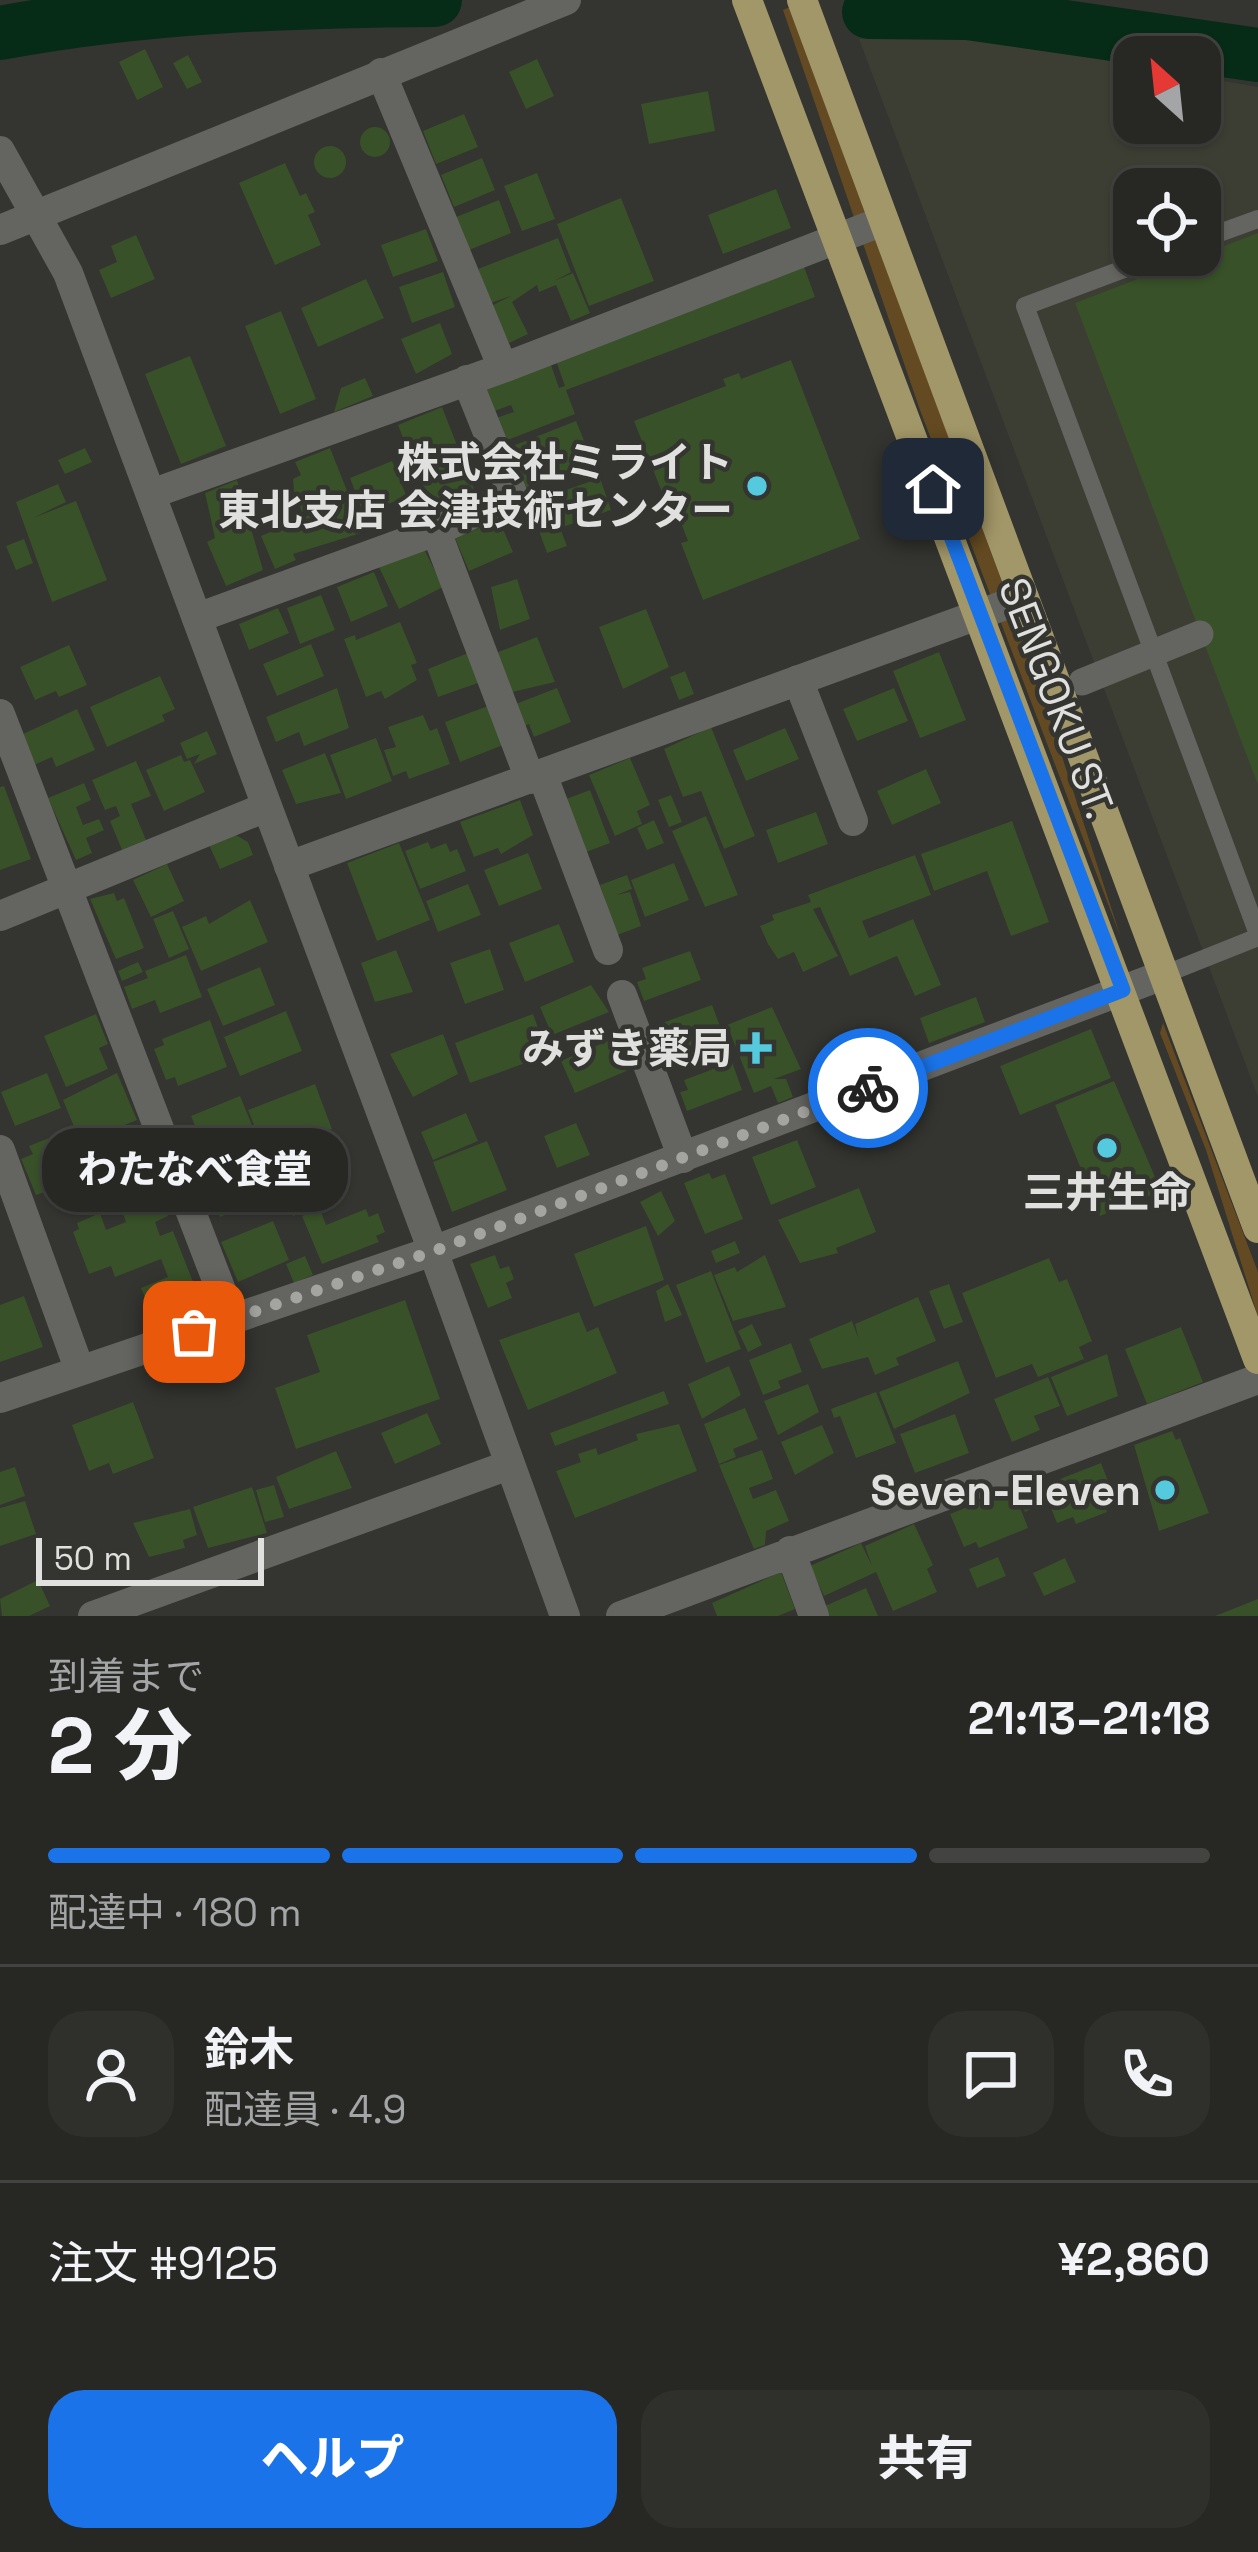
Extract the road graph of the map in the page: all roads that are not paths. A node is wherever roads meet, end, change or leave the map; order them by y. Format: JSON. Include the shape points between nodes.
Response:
{"nodes":[{"id":1,"x":566,"y":0,"type":"edge"},
{"id":2,"x":747,"y":0,"type":"edge"},
{"id":3,"x":802,"y":0,"type":"edge"},
{"id":4,"x":381,"y":73,"type":"junction"},
{"id":5,"x":0,"y":152,"type":"edge"},
{"id":6,"x":37,"y":214,"type":"junction"},
{"id":7,"x":1258,"y":219,"type":"edge"},
{"id":8,"x":884,"y":221,"type":"junction"},
{"id":9,"x":0,"y":230,"type":"edge"},
{"id":10,"x":1221,"y":232,"type":"edge"},
{"id":11,"x":839,"y":238,"type":"junction"},
{"id":12,"x":1113,"y":273,"type":"edge"},
{"id":13,"x":503,"y":368,"type":"junction"},
{"id":14,"x":467,"y":380,"type":"junction"},
{"id":15,"x":151,"y":494,"type":"junction"},
{"id":16,"x":436,"y":531,"type":"junction"},
{"id":17,"x":1024,"y":598,"type":"junction"},
{"id":18,"x":981,"y":614,"type":"junction"},
{"id":19,"x":196,"y":618,"type":"junction"},
{"id":20,"x":1200,"y":634,"type":"dead end"},
{"id":21,"x":1154,"y":652,"type":"junction"},
{"id":22,"x":799,"y":680,"type":"junction"},
{"id":23,"x":1082,"y":682,"type":"dead end"},
{"id":24,"x":0,"y":714,"type":"edge"},
{"id":25,"x":536,"y":776,"type":"junction"},
{"id":26,"x":266,"y":807,"type":"junction"},
{"id":27,"x":853,"y":821,"type":"dead end"},
{"id":28,"x":289,"y":866,"type":"junction"},
{"id":29,"x":69,"y":888,"type":"junction"},
{"id":30,"x":0,"y":916,"type":"edge"},
{"id":31,"x":1258,"y":936,"type":"edge"},
{"id":32,"x":608,"y":950,"type":"dead end"},
{"id":33,"x":1163,"y":975,"type":"junction"},
{"id":34,"x":1123,"y":990,"type":"junction"},
{"id":35,"x":622,"y":995,"type":"dead end"},
{"id":36,"x":0,"y":1150,"type":"edge"},
{"id":37,"x":683,"y":1158,"type":"junction"},
{"id":38,"x":1258,"y":1228,"type":"edge"},
{"id":39,"x":13,"y":1229,"type":"edge"},
{"id":40,"x":434,"y":1251,"type":"junction"},
{"id":41,"x":232,"y":1319,"type":"junction"},
{"id":42,"x":1258,"y":1359,"type":"edge"},
{"id":43,"x":80,"y":1371,"type":"junction"},
{"id":44,"x":1258,"y":1379,"type":"edge"},
{"id":45,"x":0,"y":1397,"type":"edge"},
{"id":46,"x":509,"y":1465,"type":"junction"},
{"id":47,"x":790,"y":1551,"type":"junction"},
{"id":48,"x":93,"y":1616,"type":"edge"},
{"id":49,"x":565,"y":1616,"type":"edge"},
{"id":50,"x":621,"y":1616,"type":"edge"},
{"id":51,"x":814,"y":1616,"type":"edge"}],
"edges":[{"from":1,"to":4,"type":"street"},
{"from":2,"to":11,"type":"main road","name":"SENGOKU ST."},
{"from":3,"to":8,"type":"main road","name":"SENGOKU ST."},
{"from":4,"to":6,"type":"street"},
{"from":4,"to":13,"type":"street"},
{"from":5,"to":6,"type":"street"},
{"from":6,"to":9,"type":"street"},
{"from":6,"to":15,"type":"street","via":[[68,273]]},
{"from":7,"to":10,"type":"lane"},
{"from":8,"to":11,"type":"street"},
{"from":8,"to":17,"type":"main road","name":"SENGOKU ST."},
{"from":11,"to":13,"type":"street"},
{"from":11,"to":18,"type":"main road","name":"SENGOKU ST."},
{"from":12,"to":21,"type":"lane","via":[[1025,306]]},
{"from":13,"to":14,"type":"street"},
{"from":14,"to":15,"type":"street"},
{"from":14,"to":16,"type":"street","via":[[512,495]]},
{"from":15,"to":19,"type":"street"},
{"from":16,"to":19,"type":"street"},
{"from":16,"to":25,"type":"street"},
{"from":17,"to":18,"type":"street"},
{"from":17,"to":33,"type":"main road","name":"SENGOKU ST."},
{"from":18,"to":22,"type":"street"},
{"from":18,"to":34,"type":"main road","name":"SENGOKU ST."},
{"from":19,"to":26,"type":"street"},
{"from":20,"to":21,"type":"street"},
{"from":21,"to":23,"type":"street"},
{"from":21,"to":31,"type":"lane"},
{"from":22,"to":25,"type":"street"},
{"from":22,"to":27,"type":"street"},
{"from":24,"to":29,"type":"street"},
{"from":25,"to":28,"type":"street"},
{"from":25,"to":32,"type":"street"},
{"from":26,"to":28,"type":"street"},
{"from":26,"to":29,"type":"street"},
{"from":28,"to":40,"type":"street"},
{"from":29,"to":30,"type":"street"},
{"from":29,"to":41,"type":"street"},
{"from":31,"to":33,"type":"lane"},
{"from":33,"to":34,"type":"street"},
{"from":33,"to":38,"type":"main road","name":"SENGOKU ST."},
{"from":34,"to":37,"type":"street"},
{"from":34,"to":42,"type":"main road","name":"SENGOKU ST."},
{"from":35,"to":37,"type":"street"},
{"from":36,"to":39,"type":"street"},
{"from":37,"to":40,"type":"street"},
{"from":39,"to":43,"type":"street"},
{"from":40,"to":41,"type":"street"},
{"from":40,"to":46,"type":"street"},
{"from":41,"to":43,"type":"street"},
{"from":43,"to":45,"type":"street"},
{"from":44,"to":47,"type":"street"},
{"from":46,"to":48,"type":"street"},
{"from":46,"to":49,"type":"street"},
{"from":47,"to":50,"type":"street"},
{"from":47,"to":51,"type":"street"}]}
